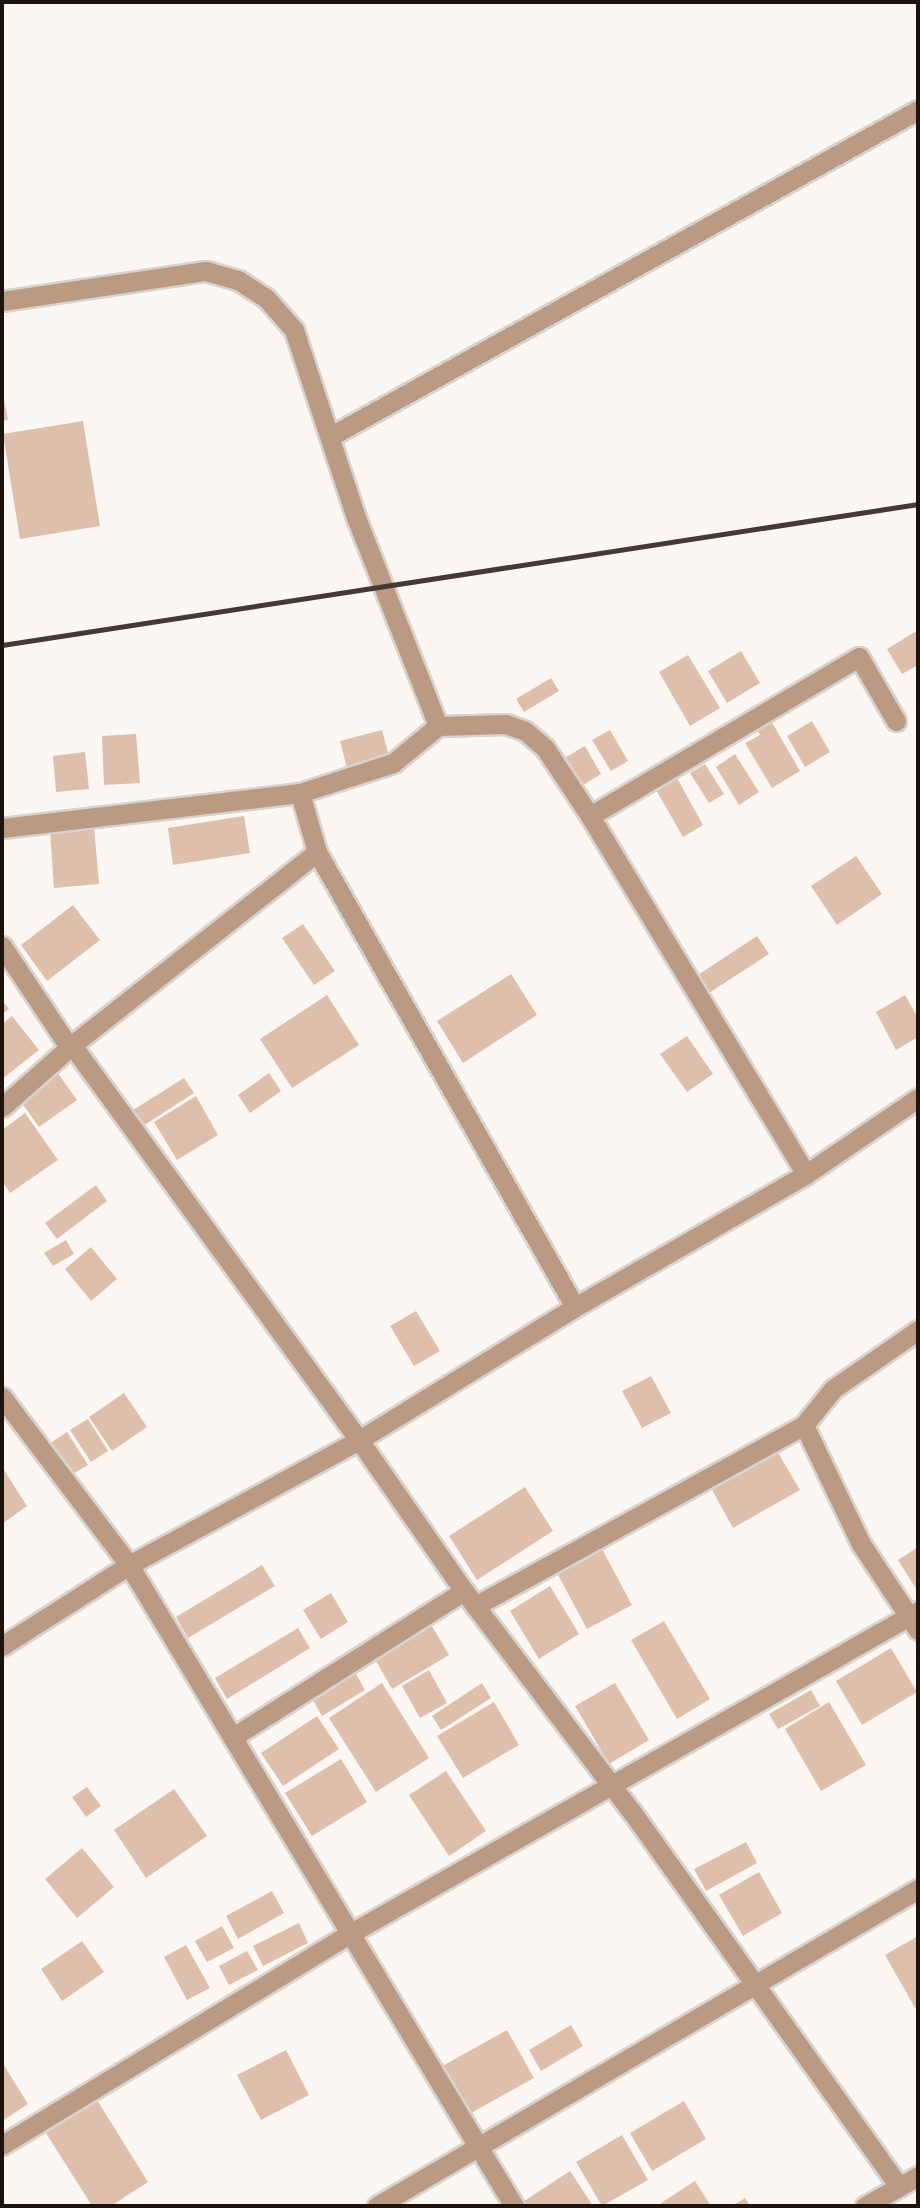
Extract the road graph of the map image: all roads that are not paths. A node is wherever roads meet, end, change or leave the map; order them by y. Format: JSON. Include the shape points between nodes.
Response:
{"nodes":[{"id":1,"x":918,"y":110,"type":"edge"},
{"id":2,"x":2,"y":302,"type":"edge"},
{"id":3,"x":331,"y":436,"type":"junction"},
{"id":4,"x":896,"y":721,"type":"dead end"},
{"id":5,"x":438,"y":726,"type":"junction"},
{"id":6,"x":300,"y":793,"type":"junction"},
{"id":7,"x":590,"y":816,"type":"junction"},
{"id":8,"x":2,"y":828,"type":"edge"},
{"id":9,"x":317,"y":852,"type":"junction"},
{"id":10,"x":2,"y":946,"type":"edge"},
{"id":11,"x":70,"y":1046,"type":"junction"},
{"id":12,"x":918,"y":1098,"type":"edge"},
{"id":13,"x":2,"y":1107,"type":"edge"},
{"id":14,"x":806,"y":1174,"type":"junction"},
{"id":15,"x":575,"y":1307,"type":"junction"},
{"id":16,"x":918,"y":1330,"type":"edge"},
{"id":17,"x":2,"y":1397,"type":"edge"},
{"id":18,"x":804,"y":1425,"type":"junction"},
{"id":19,"x":359,"y":1440,"type":"junction"},
{"id":20,"x":129,"y":1565,"type":"junction"},
{"id":21,"x":470,"y":1598,"type":"junction"},
{"id":22,"x":915,"y":1619,"type":"edge"},
{"id":23,"x":2,"y":1646,"type":"edge"},
{"id":24,"x":233,"y":1737,"type":"junction"},
{"id":25,"x":611,"y":1784,"type":"junction"},
{"id":26,"x":918,"y":1889,"type":"edge"},
{"id":27,"x":351,"y":1933,"type":"junction"},
{"id":28,"x":756,"y":1986,"type":"junction"},
{"id":29,"x":2,"y":2145,"type":"edge"},
{"id":30,"x":479,"y":2146,"type":"junction"},
{"id":31,"x":918,"y":2176,"type":"edge"},
{"id":32,"x":899,"y":2187,"type":"junction"},
{"id":33,"x":377,"y":2206,"type":"edge"},
{"id":34,"x":514,"y":2206,"type":"edge"},
{"id":35,"x":865,"y":2206,"type":"edge"}],
"edges":[{"from":1,"to":3,"type":"street"},
{"from":2,"to":3,"type":"street","via":[[206,271],[238,280],[266,298],[294,330]]},
{"from":3,"to":5,"type":"street","via":[[357,520]]},
{"from":4,"to":7,"type":"street","via":[[859,657]]},
{"from":5,"to":6,"type":"street","via":[[393,763]]},
{"from":5,"to":7,"type":"street","via":[[506,724],[525,731],[545,748]]},
{"from":6,"to":8,"type":"street"},
{"from":6,"to":9,"type":"street"},
{"from":7,"to":14,"type":"street"},
{"from":9,"to":11,"type":"street"},
{"from":9,"to":15,"type":"street"},
{"from":10,"to":11,"type":"street"},
{"from":11,"to":13,"type":"street"},
{"from":11,"to":19,"type":"street"},
{"from":12,"to":14,"type":"street"},
{"from":14,"to":15,"type":"street"},
{"from":15,"to":19,"type":"street"},
{"from":16,"to":18,"type":"street","via":[[833,1389]]},
{"from":17,"to":20,"type":"street"},
{"from":18,"to":21,"type":"street"},
{"from":18,"to":22,"type":"street","via":[[861,1544]]},
{"from":19,"to":20,"type":"street"},
{"from":19,"to":21,"type":"street"},
{"from":20,"to":23,"type":"street"},
{"from":20,"to":24,"type":"street"},
{"from":21,"to":24,"type":"street"},
{"from":21,"to":25,"type":"street"},
{"from":22,"to":25,"type":"street"},
{"from":24,"to":27,"type":"street"},
{"from":25,"to":27,"type":"street"},
{"from":25,"to":28,"type":"street"},
{"from":26,"to":28,"type":"street"},
{"from":27,"to":29,"type":"street"},
{"from":27,"to":30,"type":"street"},
{"from":28,"to":30,"type":"street"},
{"from":28,"to":32,"type":"street"},
{"from":30,"to":33,"type":"street"},
{"from":30,"to":34,"type":"street"},
{"from":31,"to":32,"type":"street"},
{"from":32,"to":35,"type":"street"}]}
